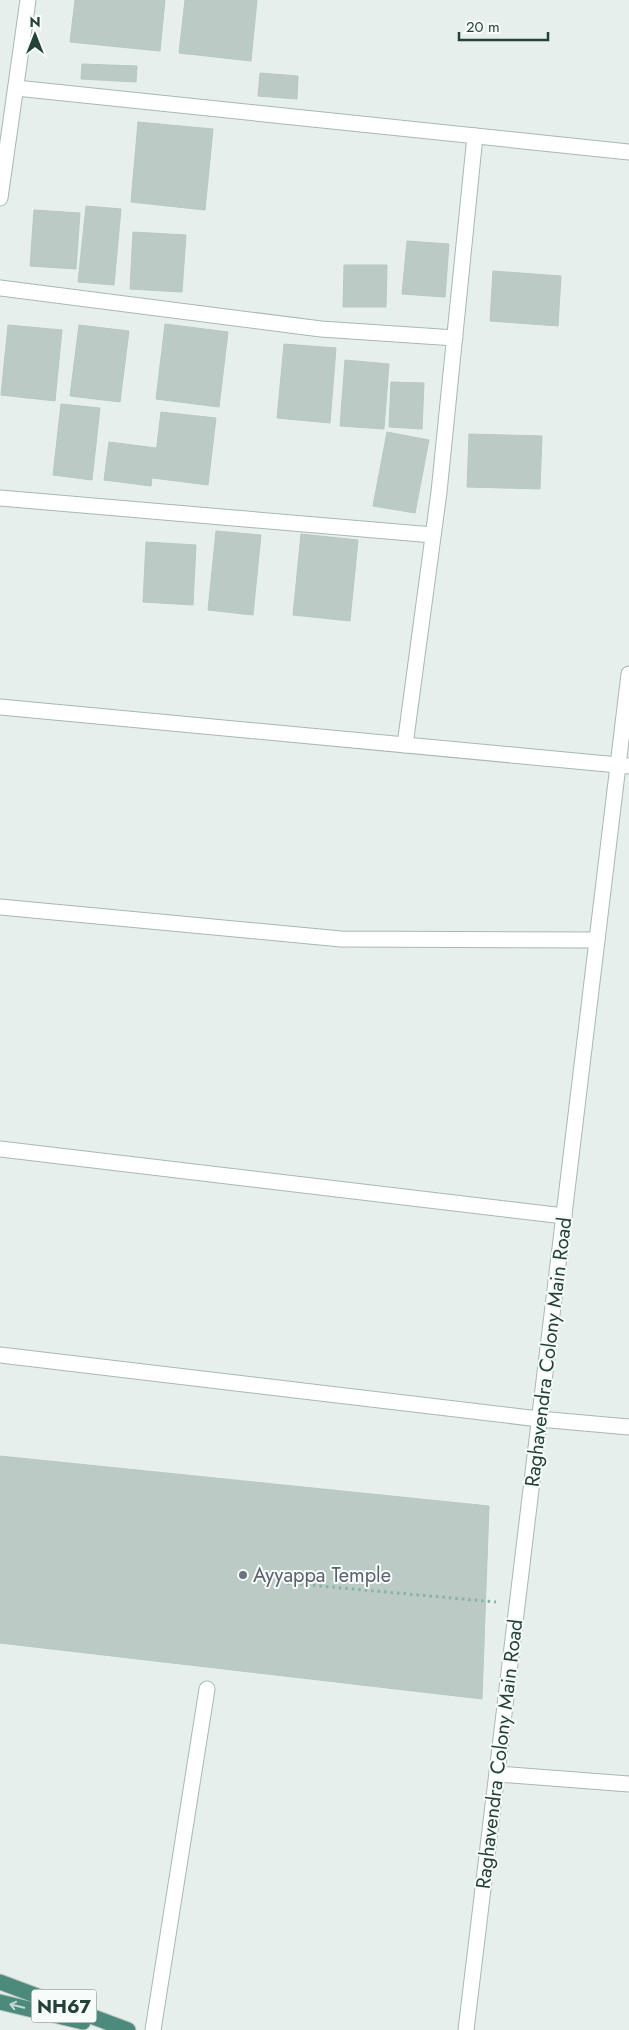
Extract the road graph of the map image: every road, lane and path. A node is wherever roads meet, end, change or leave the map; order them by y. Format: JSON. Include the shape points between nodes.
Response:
{"nodes":[{"id":1,"x":28,"y":0,"type":"edge"},
{"id":2,"x":16,"y":88,"type":"junction"},
{"id":3,"x":475,"y":136,"type":"junction"},
{"id":4,"x":629,"y":152,"type":"edge"},
{"id":5,"x":0,"y":198,"type":"edge"},
{"id":6,"x":0,"y":288,"type":"edge"},
{"id":7,"x":455,"y":338,"type":"junction"},
{"id":8,"x":0,"y":498,"type":"edge"},
{"id":9,"x":433,"y":535,"type":"junction"},
{"id":10,"x":629,"y":674,"type":"edge"},
{"id":11,"x":0,"y":707,"type":"edge"},
{"id":12,"x":405,"y":744,"type":"junction"},
{"id":13,"x":624,"y":765,"type":"edge"},
{"id":14,"x":0,"y":907,"type":"edge"},
{"id":15,"x":597,"y":940,"type":"junction"},
{"id":16,"x":0,"y":1149,"type":"edge"},
{"id":17,"x":564,"y":1216,"type":"junction"},
{"id":18,"x":0,"y":1356,"type":"edge"},
{"id":19,"x":540,"y":1419,"type":"junction"},
{"id":20,"x":629,"y":1427,"type":"edge"},
{"id":21,"x":287,"y":1583,"type":"dead end"},
{"id":22,"x":518,"y":1604,"type":"junction"},
{"id":23,"x":207,"y":1689,"type":"dead end"},
{"id":24,"x":497,"y":1774,"type":"junction"},
{"id":25,"x":629,"y":1784,"type":"edge"},
{"id":26,"x":0,"y":1982,"type":"edge"},
{"id":27,"x":0,"y":2002,"type":"edge"},
{"id":28,"x":116,"y":2030,"type":"edge"},
{"id":29,"x":128,"y":2030,"type":"edge"},
{"id":30,"x":153,"y":2030,"type":"edge"},
{"id":31,"x":466,"y":2030,"type":"edge"}],
"edges":[{"from":1,"to":2,"type":"street"},
{"from":2,"to":3,"type":"street"},
{"from":2,"to":5,"type":"street"},
{"from":3,"to":4,"type":"street"},
{"from":3,"to":7,"type":"street"},
{"from":6,"to":7,"type":"street","via":[[322,329]]},
{"from":7,"to":9,"type":"street"},
{"from":8,"to":9,"type":"street"},
{"from":9,"to":12,"type":"street"},
{"from":10,"to":13,"type":"street","name":"Raghavendra Colony Main Road"},
{"from":11,"to":12,"type":"street"},
{"from":12,"to":13,"type":"street"},
{"from":13,"to":15,"type":"street","name":"Raghavendra Colony Main Road"},
{"from":14,"to":15,"type":"street","via":[[341,939]]},
{"from":15,"to":17,"type":"street","name":"Raghavendra Colony Main Road"},
{"from":16,"to":17,"type":"street"},
{"from":17,"to":19,"type":"street","name":"Raghavendra Colony Main Road"},
{"from":18,"to":19,"type":"street"},
{"from":19,"to":20,"type":"street"},
{"from":19,"to":22,"type":"street","name":"Raghavendra Colony Main Road"},
{"from":21,"to":22,"type":"path"},
{"from":22,"to":24,"type":"street","name":"Raghavendra Colony Main Road"},
{"from":23,"to":30,"type":"street"},
{"from":24,"to":25,"type":"street"},
{"from":24,"to":31,"type":"street","name":"Raghavendra Colony Main Road"},
{"from":26,"to":29,"type":"highway","number":"NH67"},
{"from":28,"to":27,"type":"highway","number":"NH67","one_way":true}]}
